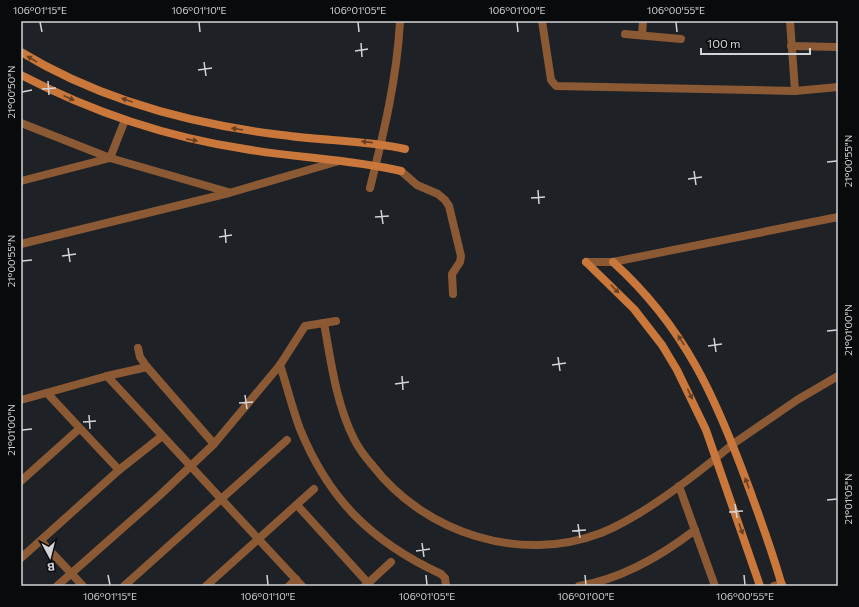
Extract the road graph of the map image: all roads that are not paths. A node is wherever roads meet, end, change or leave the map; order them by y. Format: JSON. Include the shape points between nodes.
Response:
{"nodes":[{"id":1,"x":400,"y":21,"type":"edge"},
{"id":2,"x":542,"y":21,"type":"edge"},
{"id":3,"x":643,"y":21,"type":"edge"},
{"id":4,"x":790,"y":21,"type":"edge"},
{"id":5,"x":625,"y":34,"type":"dead end"},
{"id":6,"x":642,"y":35,"type":"junction"},
{"id":7,"x":681,"y":39,"type":"dead end"},
{"id":8,"x":791,"y":46,"type":"junction"},
{"id":9,"x":838,"y":47,"type":"edge"},
{"id":10,"x":21,"y":52,"type":"edge"},
{"id":11,"x":21,"y":75,"type":"edge"},
{"id":12,"x":838,"y":87,"type":"edge"},
{"id":13,"x":795,"y":91,"type":"junction"},
{"id":14,"x":125,"y":120,"type":"junction"},
{"id":15,"x":21,"y":123,"type":"edge"},
{"id":16,"x":382,"y":144,"type":"junction"},
{"id":17,"x":405,"y":149,"type":"dead end"},
{"id":18,"x":110,"y":158,"type":"junction"},
{"id":19,"x":340,"y":160,"type":"junction"},
{"id":20,"x":376,"y":165,"type":"junction"},
{"id":21,"x":401,"y":171,"type":"joint"},
{"id":22,"x":21,"y":181,"type":"edge"},
{"id":23,"x":370,"y":188,"type":"dead end"},
{"id":24,"x":229,"y":192,"type":"junction"},
{"id":25,"x":838,"y":217,"type":"edge"},
{"id":26,"x":21,"y":244,"type":"edge"},
{"id":27,"x":586,"y":262,"type":"joint"},
{"id":28,"x":613,"y":262,"type":"junction"},
{"id":29,"x":452,"y":294,"type":"dead end"},
{"id":30,"x":336,"y":321,"type":"dead end"},
{"id":31,"x":324,"y":323,"type":"junction"},
{"id":32,"x":138,"y":348,"type":"dead end"},
{"id":33,"x":280,"y":365,"type":"junction"},
{"id":34,"x":147,"y":367,"type":"junction"},
{"id":35,"x":107,"y":376,"type":"junction"},
{"id":36,"x":838,"y":376,"type":"edge"},
{"id":37,"x":47,"y":393,"type":"junction"},
{"id":38,"x":21,"y":400,"type":"edge"},
{"id":39,"x":79,"y":429,"type":"junction"},
{"id":40,"x":162,"y":436,"type":"junction"},
{"id":41,"x":287,"y":440,"type":"dead end"},
{"id":42,"x":214,"y":444,"type":"junction"},
{"id":43,"x":733,"y":444,"type":"junction"},
{"id":44,"x":716,"y":459,"type":"junction"},
{"id":45,"x":192,"y":466,"type":"junction"},
{"id":46,"x":119,"y":470,"type":"junction"},
{"id":47,"x":21,"y":481,"type":"edge"},
{"id":48,"x":679,"y":486,"type":"junction"},
{"id":49,"x":314,"y":489,"type":"dead end"},
{"id":50,"x":222,"y":498,"type":"junction"},
{"id":51,"x":296,"y":505,"type":"junction"},
{"id":52,"x":695,"y":530,"type":"junction"},
{"id":53,"x":259,"y":538,"type":"junction"},
{"id":54,"x":41,"y":541,"type":"junction"},
{"id":55,"x":21,"y":558,"type":"edge"},
{"id":56,"x":391,"y":562,"type":"dead end"},
{"id":57,"x":71,"y":574,"type":"junction"},
{"id":58,"x":299,"y":583,"type":"edge"},
{"id":59,"x":366,"y":584,"type":"edge"},
{"id":60,"x":596,"y":584,"type":"edge"},
{"id":61,"x":779,"y":585,"type":"edge"},
{"id":62,"x":58,"y":586,"type":"edge"},
{"id":63,"x":83,"y":586,"type":"edge"},
{"id":64,"x":124,"y":586,"type":"edge"},
{"id":65,"x":206,"y":586,"type":"edge"},
{"id":66,"x":289,"y":586,"type":"edge"},
{"id":67,"x":446,"y":586,"type":"edge"},
{"id":68,"x":580,"y":586,"type":"edge"},
{"id":69,"x":715,"y":586,"type":"edge"},
{"id":70,"x":760,"y":586,"type":"edge"}],
"edges":[{"from":1,"to":16,"type":"street","via":[[394,84]]},
{"from":2,"to":13,"type":"street","via":[[551,80],[556,86]]},
{"from":3,"to":6,"type":"street"},
{"from":4,"to":8,"type":"street"},
{"from":5,"to":6,"type":"street"},
{"from":6,"to":7,"type":"street"},
{"from":8,"to":9,"type":"street"},
{"from":8,"to":13,"type":"street"},
{"from":16,"to":10,"type":"main road","one_way":true,"via":[[284,136],[194,121],[93,88]]},
{"from":11,"to":14,"type":"main road","one_way":true,"via":[[82,104]]},
{"from":12,"to":13,"type":"street"},
{"from":14,"to":18,"type":"street"},
{"from":14,"to":19,"type":"main road","one_way":true,"via":[[201,142]]},
{"from":15,"to":18,"type":"street"},
{"from":16,"to":17,"type":"main road"},
{"from":16,"to":20,"type":"street"},
{"from":18,"to":22,"type":"street"},
{"from":18,"to":24,"type":"street"},
{"from":19,"to":20,"type":"main road"},
{"from":19,"to":24,"type":"street"},
{"from":20,"to":21,"type":"main road"},
{"from":20,"to":23,"type":"street"},
{"from":21,"to":29,"type":"street","via":[[417,185],[442,197],[449,206],[461,256],[452,274]]},
{"from":24,"to":26,"type":"street"},
{"from":25,"to":28,"type":"street"},
{"from":27,"to":28,"type":"street"},
{"from":27,"to":44,"type":"main road","one_way":true,"via":[[625,299],[662,346],[688,391]]},
{"from":43,"to":28,"type":"main road","one_way":true,"via":[[707,384],[680,338],[645,293]]},
{"from":30,"to":31,"type":"street"},
{"from":31,"to":33,"type":"street","via":[[305,326]]},
{"from":31,"to":48,"type":"street","via":[[338,398],[358,447],[392,487],[416,508],[445,525],[488,541],[534,545],[564,543],[608,530]]},
{"from":32,"to":34,"type":"street","via":[[140,358]]},
{"from":33,"to":42,"type":"street"},
{"from":33,"to":67,"type":"street","via":[[305,439],[320,470],[340,498],[367,528],[385,543],[441,574]]},
{"from":34,"to":35,"type":"street"},
{"from":34,"to":42,"type":"street"},
{"from":35,"to":37,"type":"street"},
{"from":35,"to":40,"type":"street"},
{"from":36,"to":43,"type":"street","via":[[797,400]]},
{"from":37,"to":38,"type":"street"},
{"from":37,"to":39,"type":"street"},
{"from":39,"to":46,"type":"street"},
{"from":39,"to":47,"type":"street"},
{"from":40,"to":45,"type":"street"},
{"from":40,"to":46,"type":"street"},
{"from":41,"to":50,"type":"street"},
{"from":42,"to":45,"type":"street"},
{"from":43,"to":44,"type":"street"},
{"from":61,"to":43,"type":"main road","one_way":true},
{"from":44,"to":48,"type":"street"},
{"from":44,"to":70,"type":"main road","one_way":true},
{"from":45,"to":50,"type":"street"},
{"from":45,"to":57,"type":"street"},
{"from":46,"to":54,"type":"street"},
{"from":48,"to":52,"type":"street"},
{"from":49,"to":51,"type":"street"},
{"from":50,"to":53,"type":"street"},
{"from":50,"to":64,"type":"street"},
{"from":51,"to":53,"type":"street"},
{"from":51,"to":59,"type":"street"},
{"from":52,"to":60,"type":"street","via":[[637,567]]},
{"from":52,"to":69,"type":"street"},
{"from":53,"to":58,"type":"street"},
{"from":53,"to":65,"type":"street"},
{"from":54,"to":55,"type":"street"},
{"from":54,"to":57,"type":"street"},
{"from":56,"to":59,"type":"street"},
{"from":57,"to":62,"type":"street"},
{"from":57,"to":63,"type":"street"},
{"from":58,"to":66,"type":"street"},
{"from":60,"to":68,"type":"street"}]}
